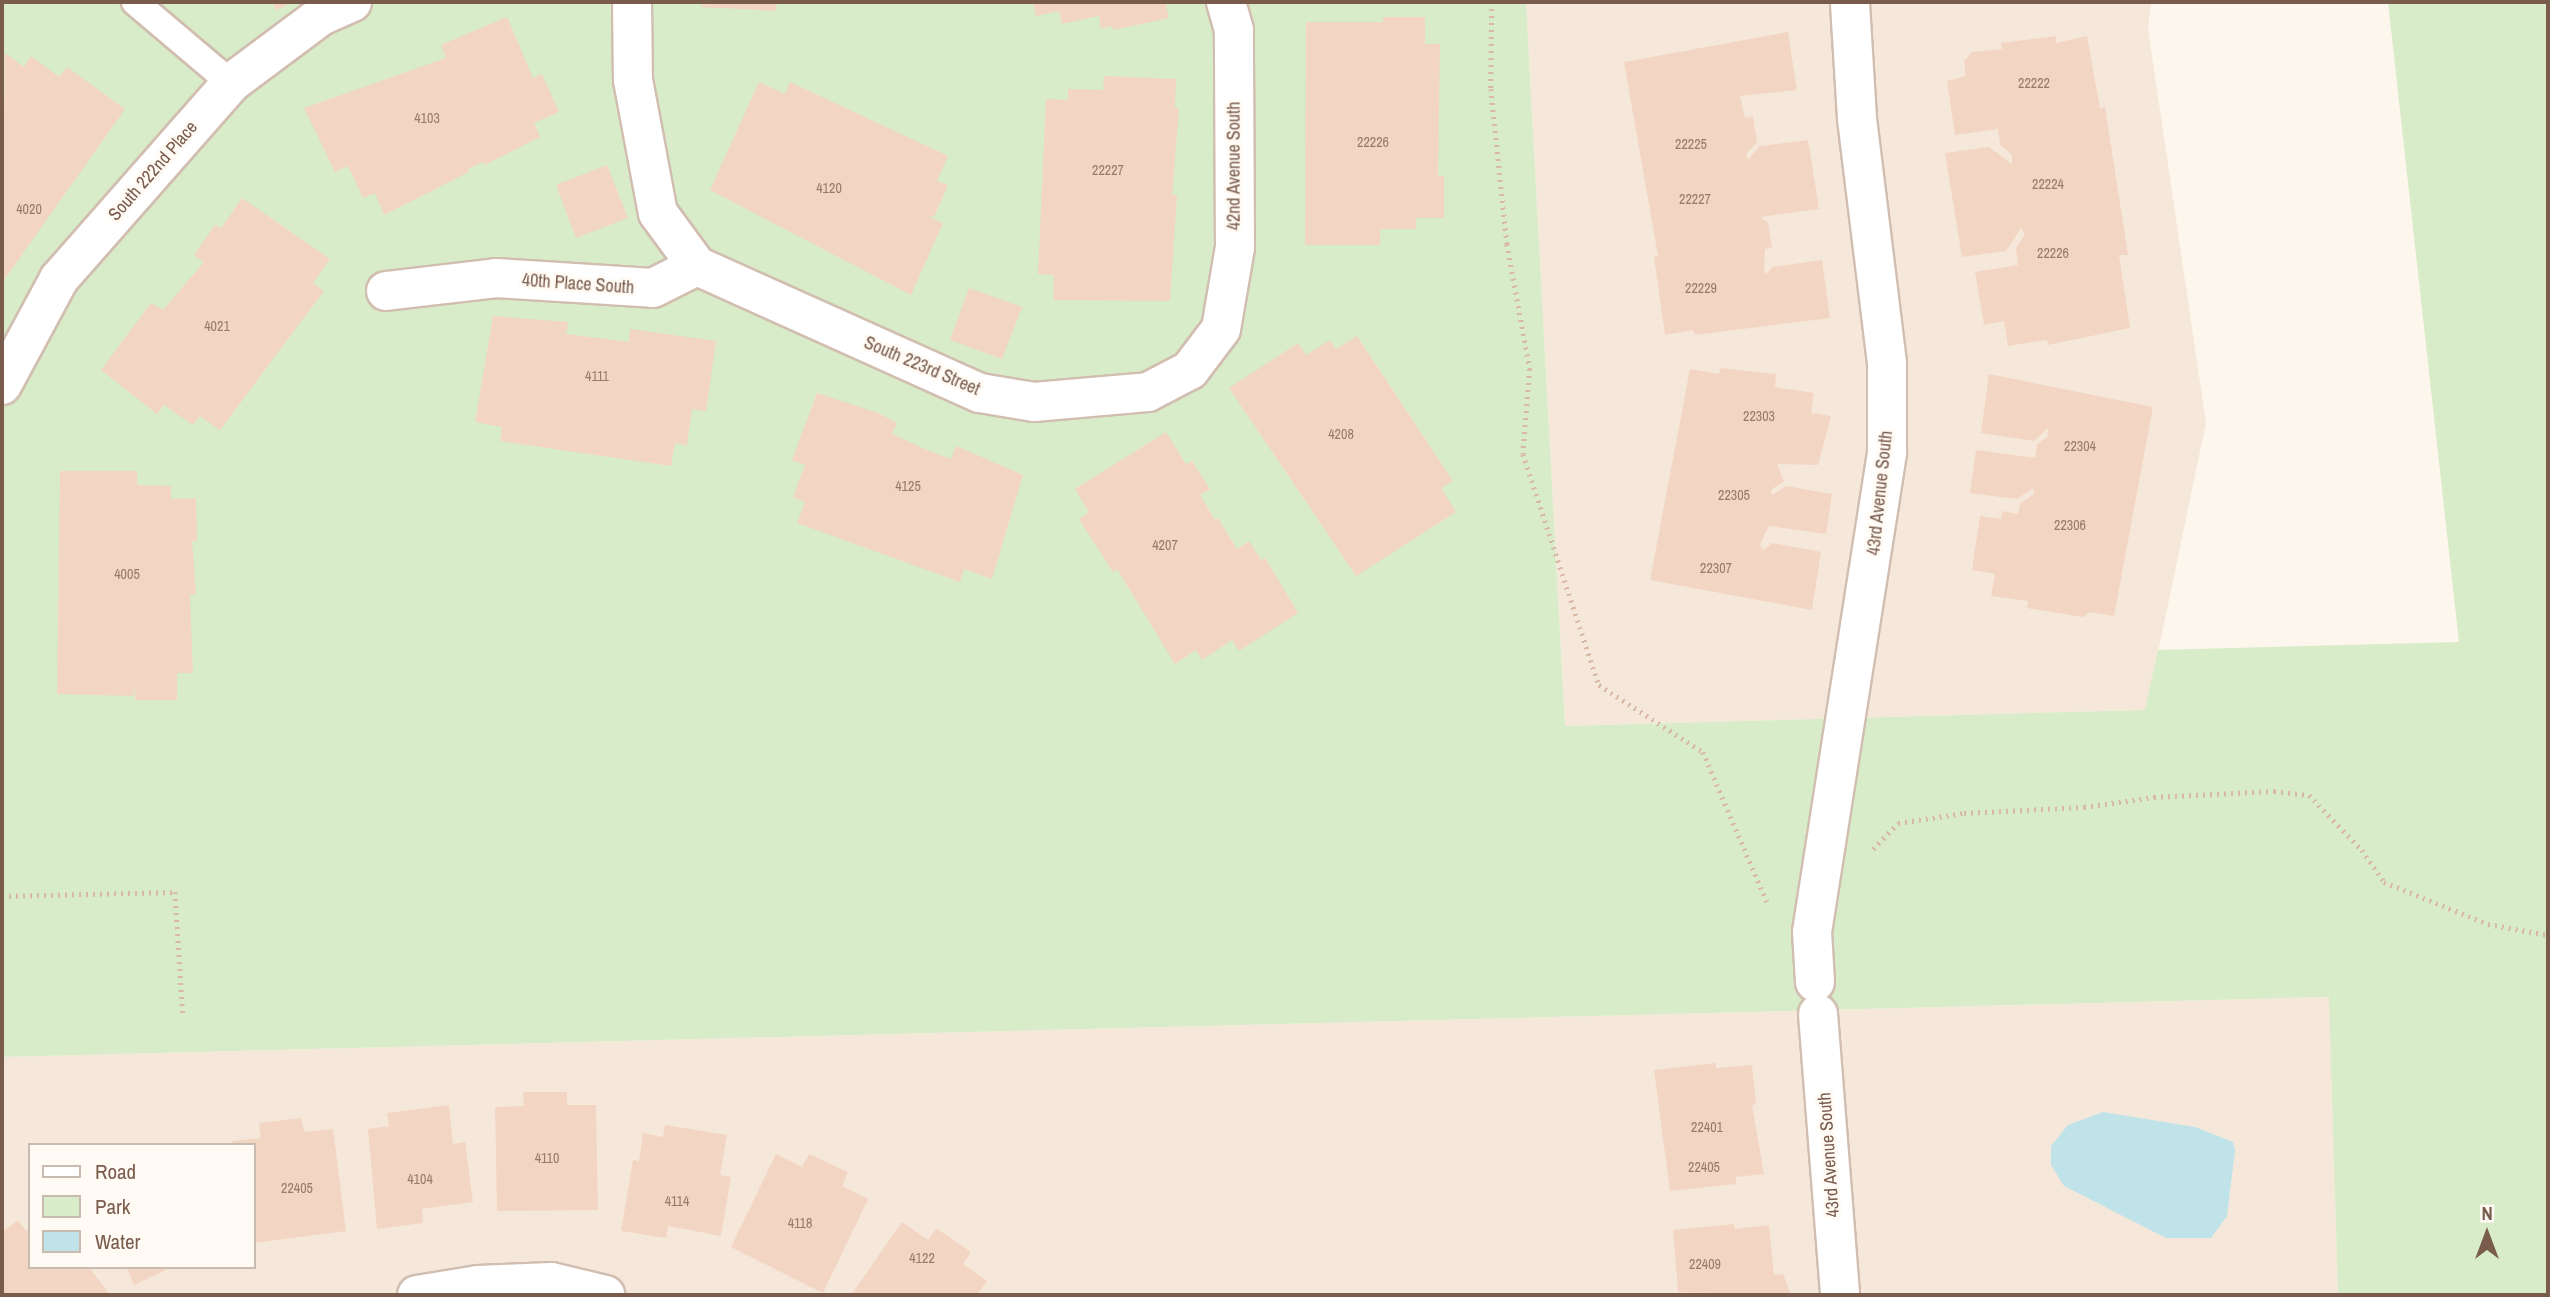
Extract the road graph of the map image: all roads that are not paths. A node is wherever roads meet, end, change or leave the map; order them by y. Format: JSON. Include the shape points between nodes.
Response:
{"nodes":[{"id":1,"x":135,"y":2,"type":"edge"},
{"id":2,"x":352,"y":2,"type":"edge"},
{"id":3,"x":632,"y":2,"type":"edge"},
{"id":4,"x":1226,"y":2,"type":"edge"},
{"id":5,"x":1850,"y":2,"type":"edge"},
{"id":6,"x":231,"y":83,"type":"junction"},
{"id":7,"x":696,"y":266,"type":"junction"},
{"id":8,"x":386,"y":291,"type":"dead end"},
{"id":9,"x":1221,"y":329,"type":"joint"},
{"id":10,"x":2,"y":384,"type":"edge"},
{"id":11,"x":417,"y":1295,"type":"edge"},
{"id":12,"x":605,"y":1295,"type":"edge"},
{"id":13,"x":1840,"y":1295,"type":"edge"}],
"edges":[{"from":1,"to":6,"type":"lane"},
{"from":2,"to":6,"type":"street","name":"South 222nd Place","via":[[321,16]]},
{"from":3,"to":7,"type":"street","via":[[633,80],[658,213]]},
{"from":4,"to":9,"type":"street","name":"42nd Avenue South","via":[[1234,30],[1235,247]]},
{"from":5,"to":13,"type":"street","name":"43rd Avenue South","via":[[1857,118],[1887,363],[1887,452],[1812,932]]},
{"from":6,"to":10,"type":"street","name":"South 222nd Place","via":[[59,279]]},
{"from":7,"to":8,"type":"street","name":"40th Place South","via":[[653,288],[496,278]]},
{"from":7,"to":9,"type":"street","name":"South 223rd Street","via":[[980,393],[1034,402],[1148,392],[1190,370]]},
{"from":11,"to":12,"type":"street","via":[[478,1285],[551,1282]]}]}
